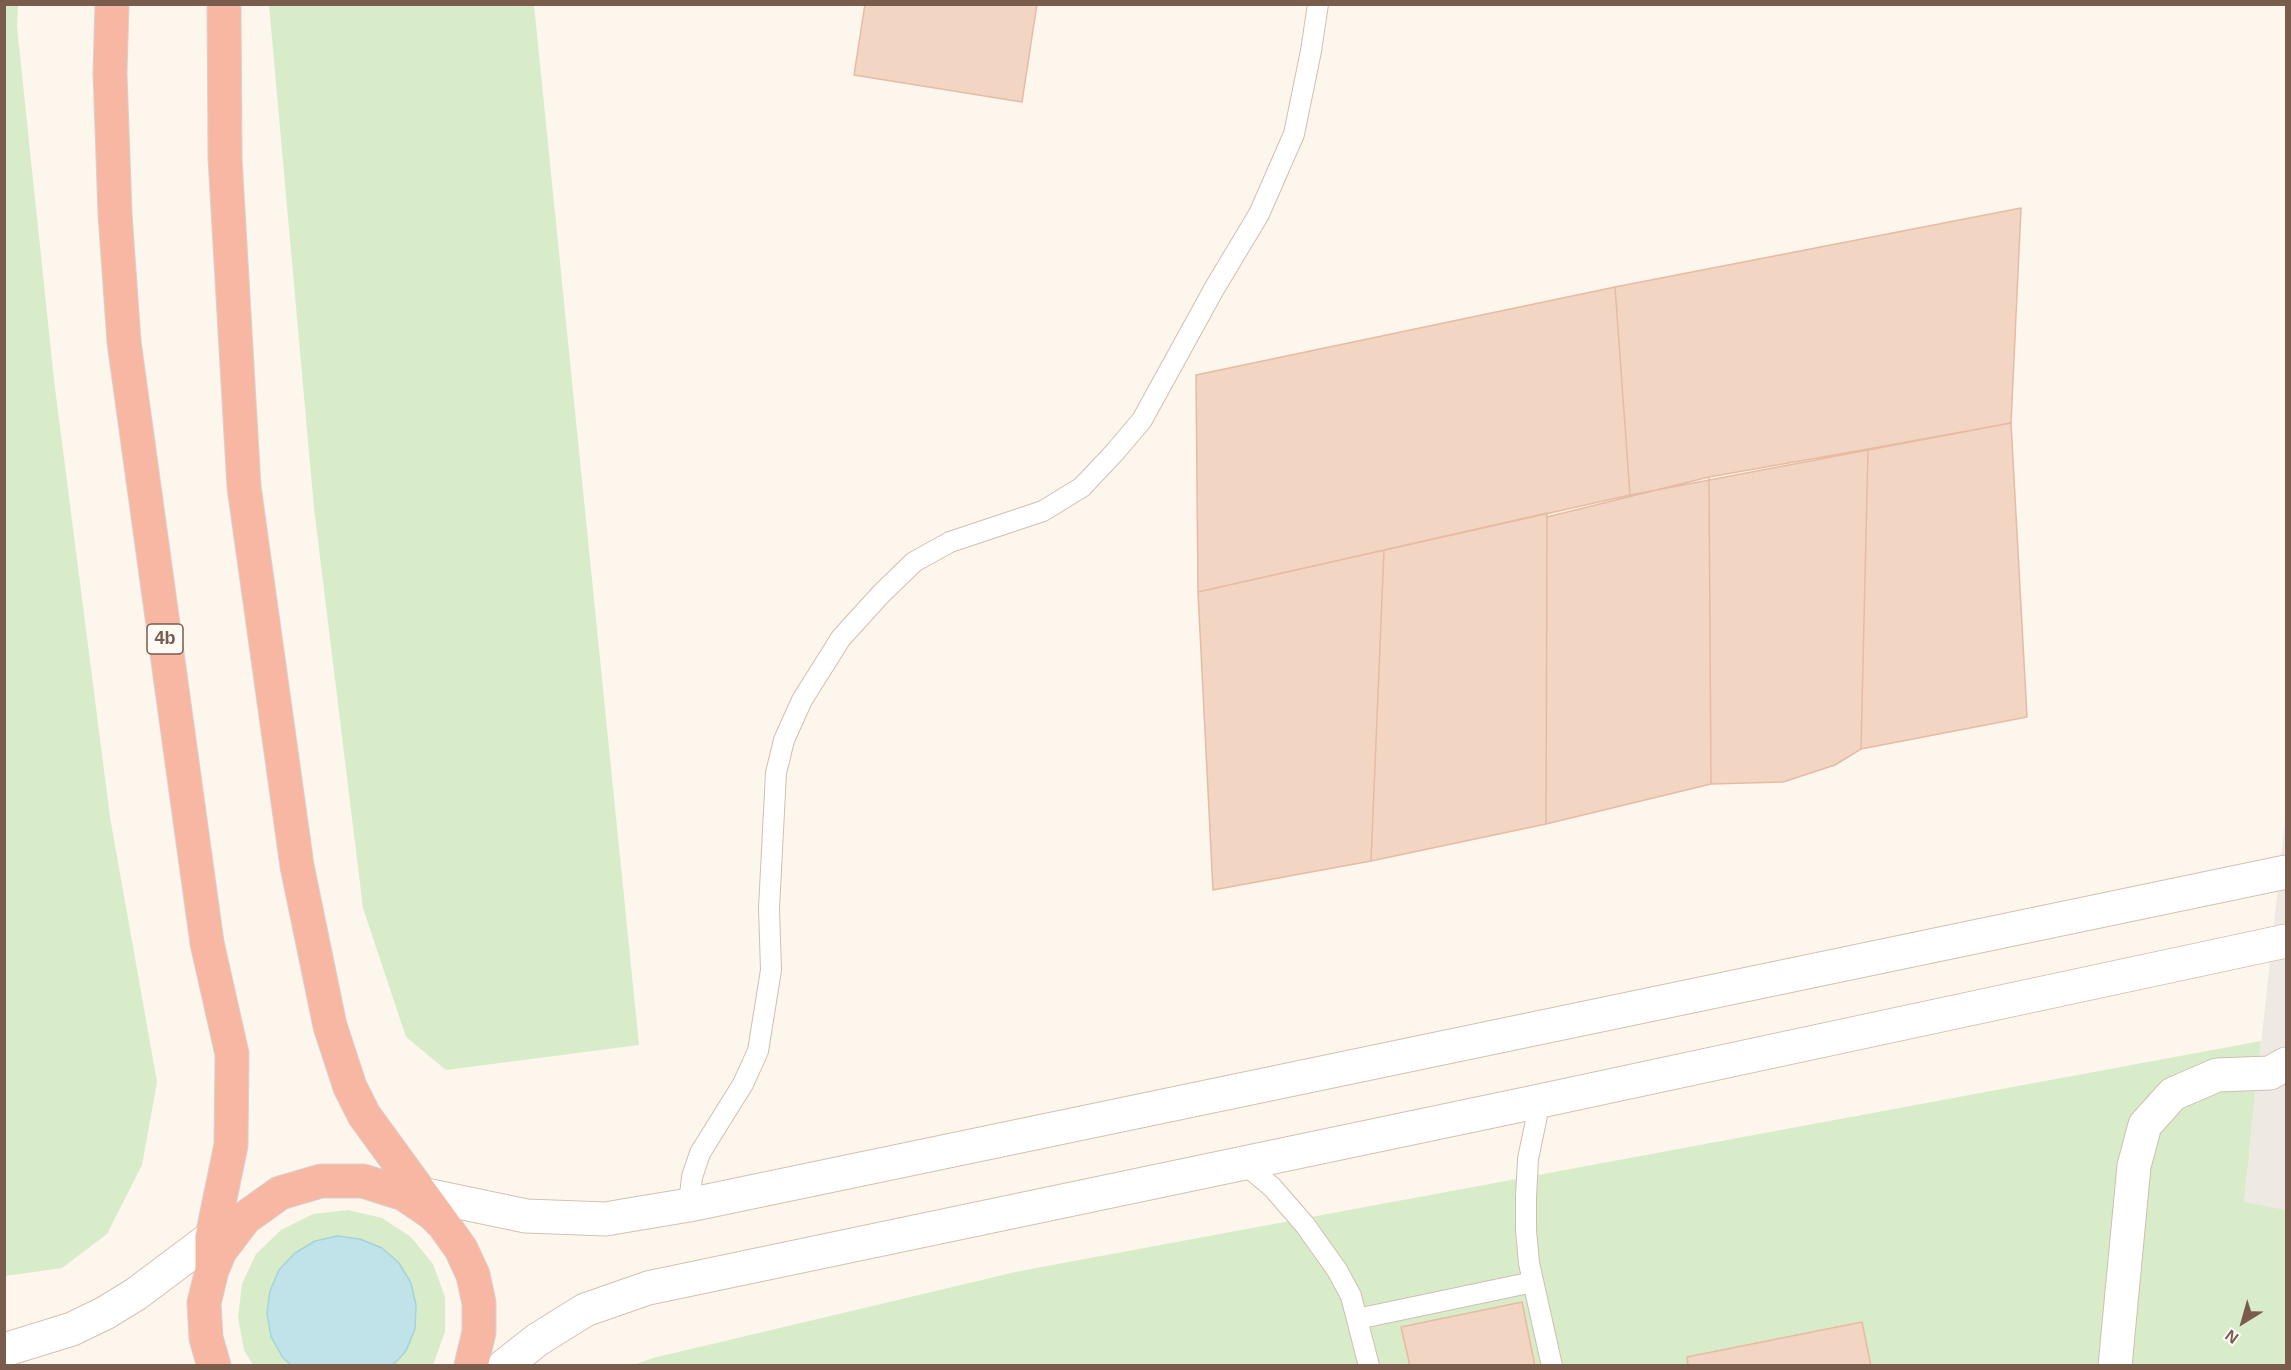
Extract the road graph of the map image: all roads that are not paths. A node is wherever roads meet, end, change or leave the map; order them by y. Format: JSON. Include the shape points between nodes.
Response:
{"nodes":[{"id":1,"x":112,"y":4,"type":"edge"},
{"id":2,"x":224,"y":4,"type":"edge"},
{"id":3,"x":1317,"y":4,"type":"edge"},
{"id":4,"x":2286,"y":872,"type":"edge"},
{"id":5,"x":2286,"y":941,"type":"edge"},
{"id":6,"x":2286,"y":1064,"type":"edge"},
{"id":7,"x":1540,"y":1101,"type":"junction"},
{"id":8,"x":1242,"y":1162,"type":"junction"},
{"id":9,"x":412,"y":1194,"type":"junction"},
{"id":10,"x":689,"y":1205,"type":"junction"},
{"id":11,"x":245,"y":1218,"type":"junction"},
{"id":12,"x":212,"y":1237,"type":"junction"},
{"id":13,"x":212,"y":1270,"type":"junction"},
{"id":14,"x":1533,"y":1282,"type":"junction"},
{"id":15,"x":1357,"y":1319,"type":"junction"},
{"id":16,"x":4,"y":1350,"type":"edge"},
{"id":17,"x":480,"y":1364,"type":"edge"},
{"id":18,"x":214,"y":1365,"type":"edge"},
{"id":19,"x":1369,"y":1365,"type":"edge"},
{"id":20,"x":1552,"y":1365,"type":"edge"},
{"id":21,"x":2115,"y":1365,"type":"edge"}],
"edges":[{"from":1,"to":12,"type":"highway","number":"4b","via":[[112,132],[124,342],[207,943],[232,1054],[231,1145]]},
{"from":2,"to":9,"type":"highway","via":[[225,158],[243,487],[297,866],[337,1053],[364,1115]]},
{"from":3,"to":10,"type":"lane","via":[[1294,134],[1259,214],[1142,420],[1082,487],[1043,511],[950,542],[914,562],[841,638],[802,700],[784,740],[776,773],[769,908],[771,970],[758,1051],[743,1084],[700,1153]]},
{"from":4,"to":10,"type":"main road"},
{"from":5,"to":7,"type":"main road"},
{"from":6,"to":21,"type":"main road","via":[[2270,1073],[2217,1075],[2173,1094],[2145,1125],[2134,1166]]},
{"from":7,"to":8,"type":"main road"},
{"from":7,"to":14,"type":"lane","via":[[1528,1159],[1526,1197]]},
{"from":8,"to":15,"type":"lane","via":[[1272,1187],[1321,1246],[1351,1296]]},
{"from":8,"to":17,"type":"main road","via":[[648,1288],[585,1310],[537,1340]]},
{"from":9,"to":10,"type":"main road","via":[[496,1211],[557,1218],[606,1219]]},
{"from":9,"to":11,"type":"highway","via":[[363,1181],[321,1181],[280,1193]]},
{"from":9,"to":17,"type":"highway","via":[[444,1226],[473,1275],[479,1313]]},
{"from":11,"to":12,"type":"main road"},
{"from":11,"to":13,"type":"highway","via":[[220,1251]]},
{"from":12,"to":13,"type":"highway","number":"4b"},
{"from":12,"to":16,"type":"main road","via":[[105,1313],[72,1329]]},
{"from":13,"to":18,"type":"highway","via":[[204,1303],[206,1338]]},
{"from":14,"to":15,"type":"lane"},
{"from":14,"to":20,"type":"lane"},
{"from":15,"to":19,"type":"lane"}]}
